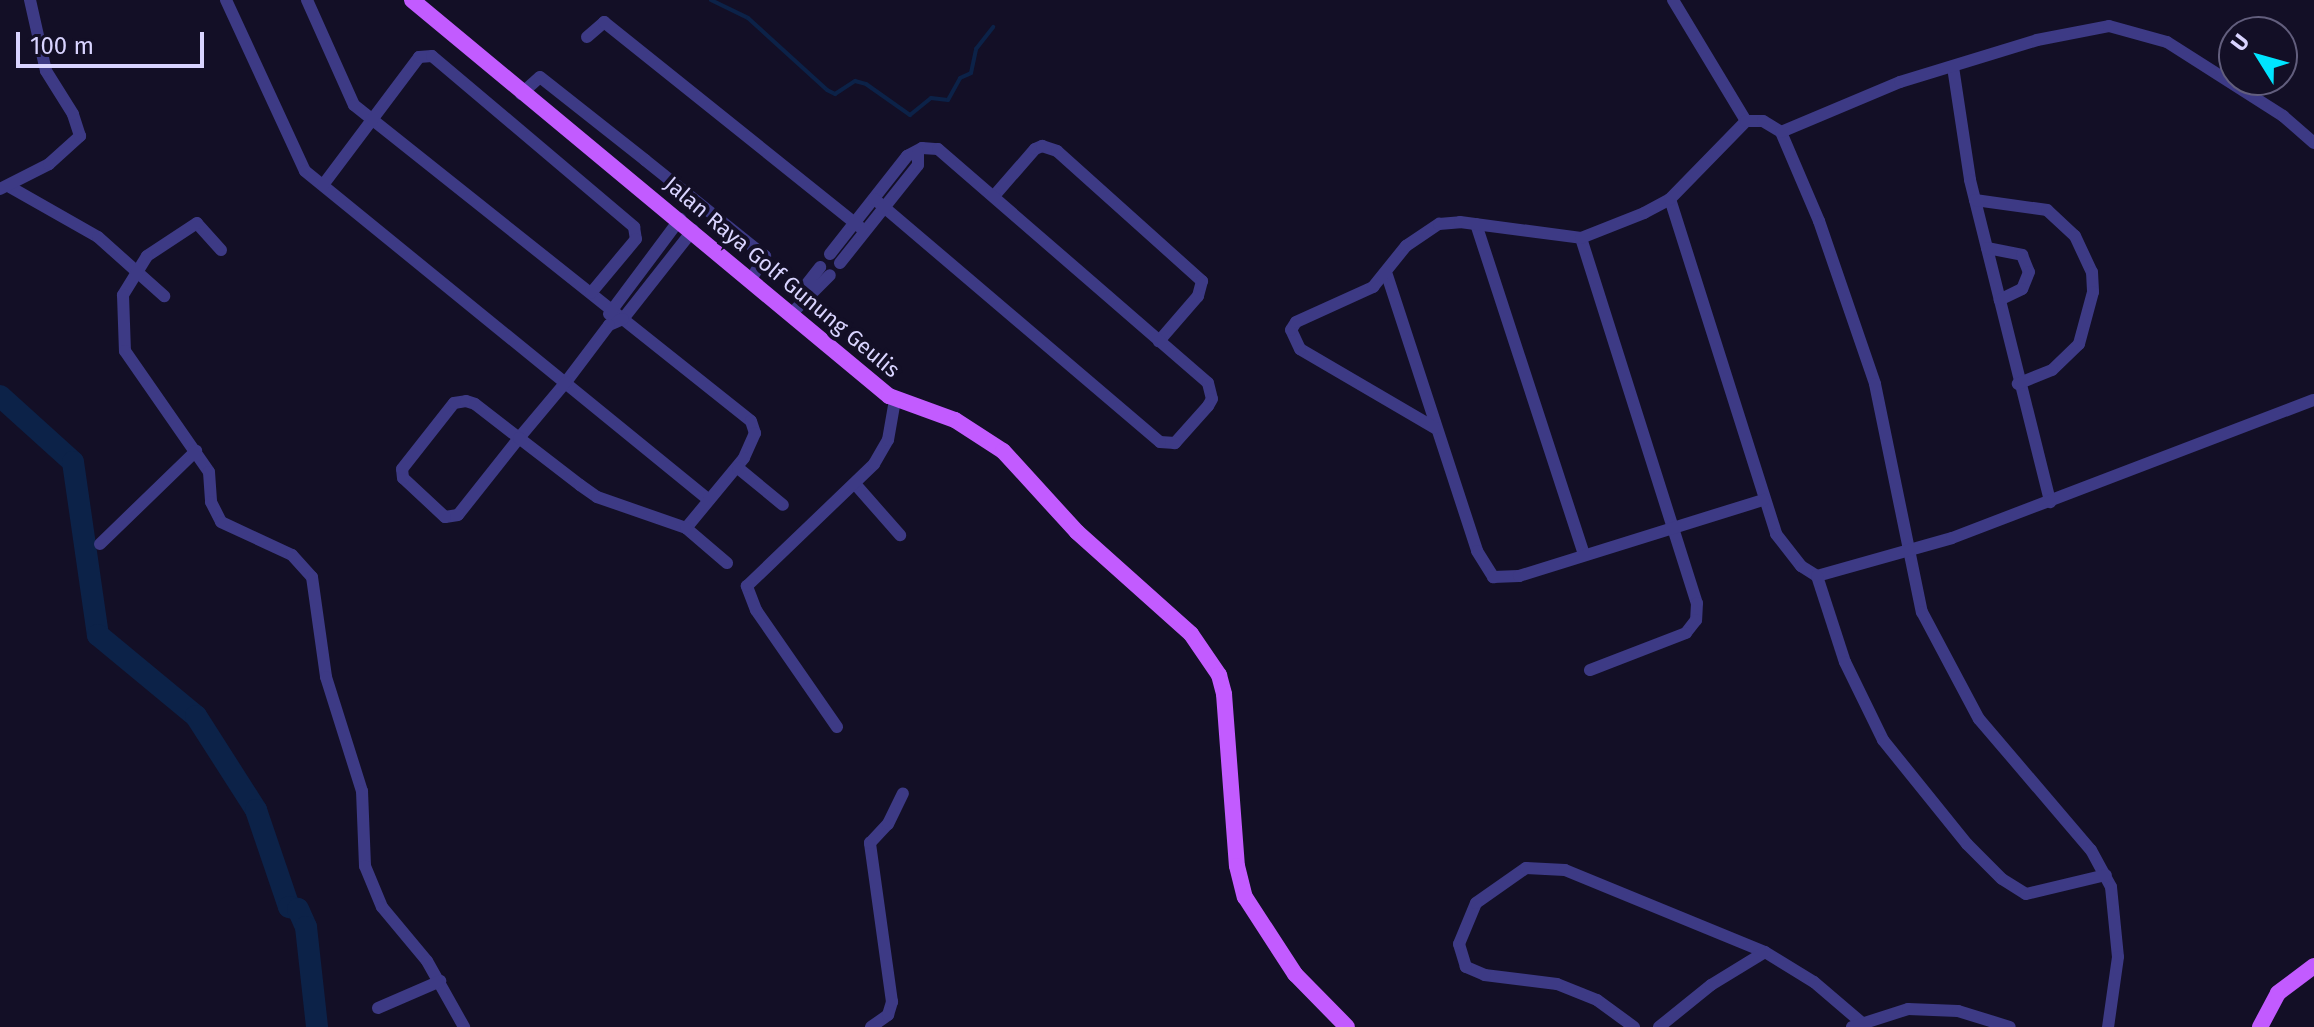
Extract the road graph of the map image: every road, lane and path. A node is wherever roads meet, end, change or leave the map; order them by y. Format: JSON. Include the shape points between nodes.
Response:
{"nodes":[{"id":1,"x":42,"y":0,"type":"edge"},
{"id":2,"x":226,"y":0,"type":"edge"},
{"id":3,"x":307,"y":0,"type":"edge"},
{"id":4,"x":412,"y":0,"type":"edge"},
{"id":5,"x":1673,"y":0,"type":"edge"},
{"id":6,"x":31,"y":5,"type":"edge"},
{"id":7,"x":587,"y":37,"type":"dead end"},
{"id":8,"x":1953,"y":67,"type":"junction"},
{"id":9,"x":521,"y":94,"type":"junction"},
{"id":10,"x":371,"y":121,"type":"junction"},
{"id":11,"x":1746,"y":121,"type":"junction"},
{"id":12,"x":1781,"y":132,"type":"junction"},
{"id":13,"x":2314,"y":143,"type":"edge"},
{"id":14,"x":645,"y":160,"type":"junction"},
{"id":15,"x":660,"y":173,"type":"junction"},
{"id":16,"x":631,"y":180,"type":"junction"},
{"id":17,"x":323,"y":185,"type":"junction"},
{"id":18,"x":5,"y":188,"type":"edge"},
{"id":19,"x":646,"y":192,"type":"junction"},
{"id":20,"x":994,"y":196,"type":"junction"},
{"id":21,"x":1670,"y":199,"type":"junction"},
{"id":22,"x":1975,"y":200,"type":"junction"},
{"id":23,"x":880,"y":203,"type":"junction"},
{"id":24,"x":686,"y":224,"type":"junction"},
{"id":25,"x":1476,"y":224,"type":"junction"},
{"id":26,"x":860,"y":227,"type":"junction"},
{"id":27,"x":1581,"y":238,"type":"junction"},
{"id":28,"x":1987,"y":248,"type":"junction"},
{"id":29,"x":221,"y":250,"type":"dead end"},
{"id":30,"x":835,"y":258,"type":"dead end"},
{"id":31,"x":136,"y":269,"type":"junction"},
{"id":32,"x":825,"y":271,"type":"dead end"},
{"id":33,"x":1387,"y":275,"type":"junction"},
{"id":34,"x":752,"y":278,"type":"junction"},
{"id":35,"x":591,"y":293,"type":"junction"},
{"id":36,"x":164,"y":296,"type":"dead end"},
{"id":37,"x":1999,"y":300,"type":"junction"},
{"id":38,"x":609,"y":307,"type":"junction"},
{"id":39,"x":797,"y":307,"type":"junction"},
{"id":40,"x":623,"y":319,"type":"junction"},
{"id":41,"x":609,"y":325,"type":"junction"},
{"id":42,"x":1159,"y":341,"type":"junction"},
{"id":43,"x":566,"y":382,"type":"junction"},
{"id":44,"x":2018,"y":384,"type":"junction"},
{"id":45,"x":895,"y":400,"type":"junction"},
{"id":46,"x":2314,"y":400,"type":"edge"},
{"id":47,"x":1435,"y":428,"type":"junction"},
{"id":48,"x":519,"y":438,"type":"junction"},
{"id":49,"x":196,"y":451,"type":"junction"},
{"id":50,"x":738,"y":468,"type":"junction"},
{"id":51,"x":856,"y":485,"type":"junction"},
{"id":52,"x":709,"y":500,"type":"junction"},
{"id":53,"x":1763,"y":500,"type":"junction"},
{"id":54,"x":2050,"y":502,"type":"junction"},
{"id":55,"x":783,"y":505,"type":"dead end"},
{"id":56,"x":1675,"y":527,"type":"junction"},
{"id":57,"x":686,"y":528,"type":"junction"},
{"id":58,"x":900,"y":535,"type":"dead end"},
{"id":59,"x":100,"y":544,"type":"dead end"},
{"id":60,"x":1583,"y":552,"type":"junction"},
{"id":61,"x":1909,"y":552,"type":"junction"},
{"id":62,"x":727,"y":563,"type":"dead end"},
{"id":63,"x":1817,"y":576,"type":"junction"},
{"id":64,"x":1590,"y":670,"type":"dead end"},
{"id":65,"x":837,"y":727,"type":"dead end"},
{"id":66,"x":903,"y":793,"type":"dead end"},
{"id":67,"x":2106,"y":875,"type":"junction"},
{"id":68,"x":1765,"y":952,"type":"junction"},
{"id":69,"x":2314,"y":966,"type":"edge"},
{"id":70,"x":440,"y":981,"type":"junction"},
{"id":71,"x":378,"y":1008,"type":"dead end"},
{"id":72,"x":1857,"y":1025,"type":"edge"},
{"id":73,"x":464,"y":1027,"type":"edge"},
{"id":74,"x":871,"y":1027,"type":"edge"},
{"id":75,"x":1347,"y":1027,"type":"edge"},
{"id":76,"x":1634,"y":1027,"type":"edge"},
{"id":77,"x":1659,"y":1027,"type":"edge"},
{"id":78,"x":2010,"y":1027,"type":"edge"},
{"id":79,"x":2108,"y":1027,"type":"edge"},
{"id":80,"x":2260,"y":1027,"type":"edge"}],
"edges":[{"from":1,"to":6,"type":"street"},
{"from":2,"to":17,"type":"street","via":[[297,161]]},
{"from":3,"to":10,"type":"street","via":[[349,100]]},
{"from":4,"to":9,"type":"main road","name":"Jalan Raya Golf Gunung Geulis"},
{"from":5,"to":11,"type":"street"},
{"from":6,"to":18,"type":"street","via":[[46,71],[80,136],[49,164]]},
{"from":7,"to":26,"type":"street","via":[[604,22]]},
{"from":8,"to":12,"type":"street","via":[[1900,82]]},
{"from":8,"to":13,"type":"street","via":[[2066,34],[2109,26],[2136,30],[2200,61]]},
{"from":8,"to":22,"type":"street"},
{"from":9,"to":14,"type":"street","via":[[540,77]]},
{"from":9,"to":16,"type":"main road","name":"Jalan Raya Golf Gunung Geulis"},
{"from":10,"to":17,"type":"street"},
{"from":10,"to":35,"type":"street"},
{"from":10,"to":35,"type":"street","via":[[419,57],[432,56],[634,227],[636,239]]},
{"from":11,"to":12,"type":"street","via":[[1763,121]]},
{"from":11,"to":21,"type":"street"},
{"from":12,"to":61,"type":"street","via":[[1819,221],[1867,359]]},
{"from":14,"to":15,"type":"street"},
{"from":14,"to":16,"type":"street"},
{"from":15,"to":19,"type":"street"},
{"from":15,"to":34,"type":"street","via":[[765,256]]},
{"from":16,"to":19,"type":"main road","name":"Jalan Raya Golf Gunung Geulis"},
{"from":17,"to":43,"type":"street"},
{"from":18,"to":31,"type":"street","via":[[98,237]]},
{"from":19,"to":24,"type":"main road","name":"Jalan Raya Golf Gunung Geulis"},
{"from":20,"to":23,"type":"street","via":[[938,149],[907,156]]},
{"from":20,"to":42,"type":"street"},
{"from":20,"to":42,"type":"street","via":[[1035,149],[1057,151],[1202,281],[1198,296]]},
{"from":21,"to":27,"type":"street"},
{"from":21,"to":53,"type":"street"},
{"from":22,"to":28,"type":"street"},
{"from":22,"to":44,"type":"street","via":[[2047,210],[2075,236],[2092,272],[2093,292],[2079,344],[2052,370]]},
{"from":23,"to":26,"type":"street"},
{"from":23,"to":42,"type":"street","via":[[1139,425],[1168,444],[1188,432],[1212,399],[1212,391]]},
{"from":24,"to":34,"type":"main road","name":"Jalan Raya Golf Gunung Geulis"},
{"from":24,"to":38,"type":"street"},
{"from":24,"to":40,"type":"street"},
{"from":25,"to":27,"type":"street"},
{"from":25,"to":33,"type":"street","via":[[1439,224],[1420,235]]},
{"from":25,"to":60,"type":"street"},
{"from":26,"to":30,"type":"street"},
{"from":27,"to":56,"type":"street"},
{"from":28,"to":37,"type":"street"},
{"from":28,"to":37,"type":"street","via":[[2022,255],[2029,272],[2022,289]]},
{"from":29,"to":31,"type":"street","via":[[197,223],[167,239]]},
{"from":31,"to":36,"type":"street"},
{"from":31,"to":49,"type":"street","via":[[122,305],[125,351]]},
{"from":32,"to":39,"type":"street","via":[[803,289]]},
{"from":33,"to":47,"type":"street"},
{"from":33,"to":47,"type":"street","via":[[1350,301],[1296,322],[1293,340],[1348,379]]},
{"from":34,"to":39,"type":"main road","name":"Jalan Raya Golf Gunung Geulis"},
{"from":35,"to":38,"type":"street"},
{"from":37,"to":44,"type":"street"},
{"from":38,"to":40,"type":"street"},
{"from":38,"to":41,"type":"street"},
{"from":39,"to":45,"type":"main road","name":"Jalan Raya Golf Gunung Geulis"},
{"from":40,"to":41,"type":"street"},
{"from":40,"to":50,"type":"street","via":[[751,421],[753,444]]},
{"from":41,"to":43,"type":"street"},
{"from":43,"to":48,"type":"street"},
{"from":43,"to":52,"type":"street"},
{"from":44,"to":54,"type":"street"},
{"from":45,"to":51,"type":"street","via":[[888,440]]},
{"from":45,"to":75,"type":"main road","name":"Jalan Raya Golf Gunung Geulis","via":[[963,424],[1003,451],[1077,532],[1191,634],[1208,656],[1224,694],[1237,866],[1245,897],[1295,974]]},
{"from":46,"to":54,"type":"street"},
{"from":47,"to":60,"type":"street","via":[[1477,551],[1493,577],[1519,576]]},
{"from":48,"to":48,"type":"street","via":[[475,404],[461,400],[402,469],[403,478],[452,519]]},
{"from":48,"to":57,"type":"street","via":[[597,497]]},
{"from":49,"to":59,"type":"street"},
{"from":49,"to":70,"type":"street","via":[[212,481],[211,502],[221,522],[292,555],[312,577],[326,677],[362,791],[365,866],[382,907]]},
{"from":50,"to":52,"type":"street"},
{"from":50,"to":55,"type":"street"},
{"from":51,"to":58,"type":"street"},
{"from":51,"to":65,"type":"street","via":[[752,577],[746,594]]},
{"from":52,"to":57,"type":"street"},
{"from":53,"to":56,"type":"street"},
{"from":53,"to":63,"type":"street","via":[[1782,544]]},
{"from":54,"to":61,"type":"street"},
{"from":56,"to":60,"type":"street"},
{"from":56,"to":64,"type":"street","via":[[1691,574],[1696,620],[1686,633]]},
{"from":57,"to":62,"type":"street"},
{"from":61,"to":63,"type":"street"},
{"from":61,"to":67,"type":"street","via":[[1922,612],[1959,687],[2002,750],[2091,850]]},
{"from":63,"to":67,"type":"street","via":[[1845,662],[1883,740],[1967,844],[2002,879],[2026,894]]},
{"from":66,"to":74,"type":"street","via":[[888,824],[870,843],[892,1002],[888,1015]]},
{"from":67,"to":79,"type":"street","via":[[2114,902],[2118,957]]},
{"from":68,"to":72,"type":"street","via":[[1814,982]]},
{"from":68,"to":76,"type":"street","via":[[1545,866],[1507,877],[1476,903],[1459,944],[1466,967],[1485,975],[1557,984],[1597,1000]]},
{"from":68,"to":77,"type":"street","via":[[1711,985]]},
{"from":69,"to":80,"type":"main road","via":[[2278,993]]},
{"from":70,"to":71,"type":"street"},
{"from":70,"to":73,"type":"street"},
{"from":72,"to":78,"type":"street","via":[[1908,1009],[1932,1009]]}]}
